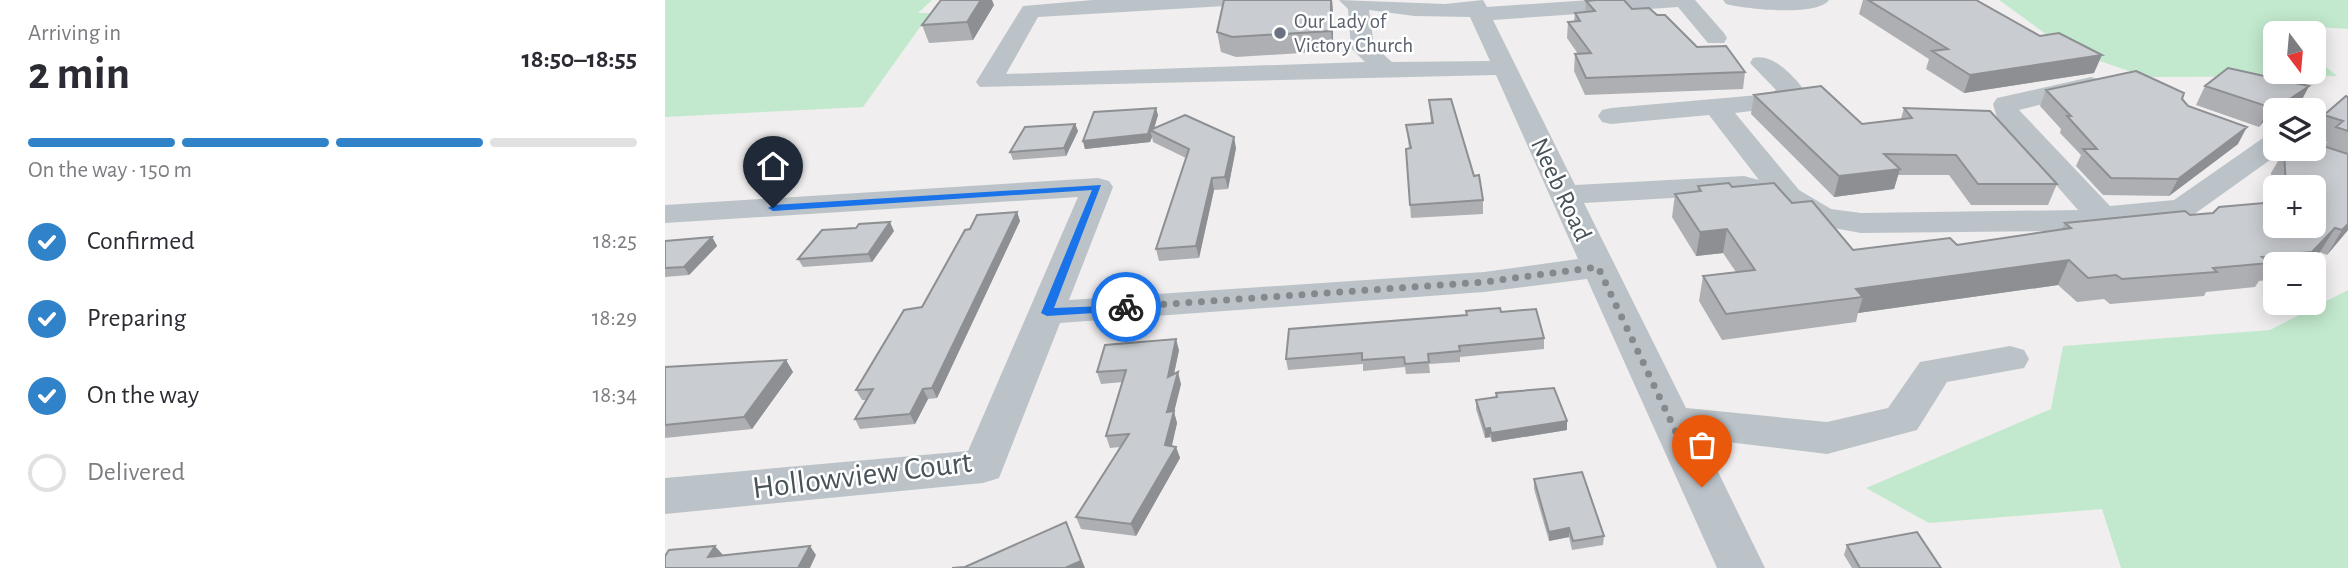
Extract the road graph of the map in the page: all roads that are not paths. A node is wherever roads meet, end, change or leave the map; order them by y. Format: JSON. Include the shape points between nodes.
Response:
{"nodes":[{"id":1,"x":1225,"y":0,"type":"edge"},
{"id":2,"x":1351,"y":0,"type":"edge"},
{"id":3,"x":1537,"y":0,"type":"edge"},
{"id":4,"x":1683,"y":0,"type":"edge"},
{"id":5,"x":1733,"y":0,"type":"edge"},
{"id":6,"x":1819,"y":0,"type":"edge"},
{"id":7,"x":1103,"y":3,"type":"edge"},
{"id":8,"x":1484,"y":6,"type":"edge"},
{"id":9,"x":1716,"y":38,"type":"dead end"},
{"id":10,"x":1762,"y":63,"type":"dead end"},
{"id":11,"x":1505,"y":68,"type":"junction"},
{"id":12,"x":1386,"y":69,"type":"junction"},
{"id":13,"x":2109,"y":81,"type":"edge"},
{"id":14,"x":1716,"y":107,"type":"junction"},
{"id":15,"x":1611,"y":116,"type":"dead end"},
{"id":16,"x":2263,"y":149,"type":"edge"},
{"id":17,"x":2322,"y":161,"type":"edge"},
{"id":18,"x":2348,"y":170,"type":"edge"},
{"id":19,"x":1564,"y":195,"type":"junction"},
{"id":20,"x":1788,"y":197,"type":"junction"},
{"id":21,"x":665,"y":214,"type":"edge"},
{"id":22,"x":2102,"y":217,"type":"junction"},
{"id":23,"x":1598,"y":267,"type":"junction"},
{"id":24,"x":1047,"y":313,"type":"junction"},
{"id":25,"x":2010,"y":359,"type":"dead end"},
{"id":26,"x":1671,"y":422,"type":"junction"},
{"id":27,"x":665,"y":496,"type":"edge"},
{"id":28,"x":1741,"y":568,"type":"edge"}],
"edges":[{"from":1,"to":7,"type":"street"},
{"from":2,"to":8,"type":"street","via":[[1395,9]]},
{"from":2,"to":12,"type":"street","via":[[1358,8],[1363,48]]},
{"from":3,"to":8,"type":"street"},
{"from":4,"to":8,"type":"street"},
{"from":4,"to":9,"type":"street"},
{"from":5,"to":6,"type":"street","via":[[1755,5]]},
{"from":7,"to":12,"type":"street","via":[[1031,11],[989,82]]},
{"from":8,"to":11,"type":"street","name":"Neeb Road"},
{"from":10,"to":14,"type":"street","via":[[1792,91],[1776,101]]},
{"from":11,"to":12,"type":"street"},
{"from":11,"to":19,"type":"street","name":"Neeb Road"},
{"from":13,"to":22,"type":"street","via":[[2006,104],[2006,112]]},
{"from":14,"to":15,"type":"street"},
{"from":14,"to":20,"type":"street"},
{"from":16,"to":22,"type":"street","via":[[2182,208]]},
{"from":17,"to":18,"type":"street"},
{"from":19,"to":20,"type":"street","via":[[1744,185]]},
{"from":19,"to":23,"type":"street","name":"Neeb Road"},
{"from":20,"to":22,"type":"street","via":[[1822,217],[1861,223]]},
{"from":21,"to":24,"type":"street","via":[[1098,187]]},
{"from":23,"to":24,"type":"street","via":[[1484,282]]},
{"from":23,"to":26,"type":"street","name":"Neeb Road"},
{"from":24,"to":27,"type":"street","name":"Hollowview Court","via":[[983,466]]},
{"from":25,"to":26,"type":"street","via":[[1934,371],[1902,419],[1827,438]]},
{"from":26,"to":28,"type":"street","name":"Neeb Road"}]}
